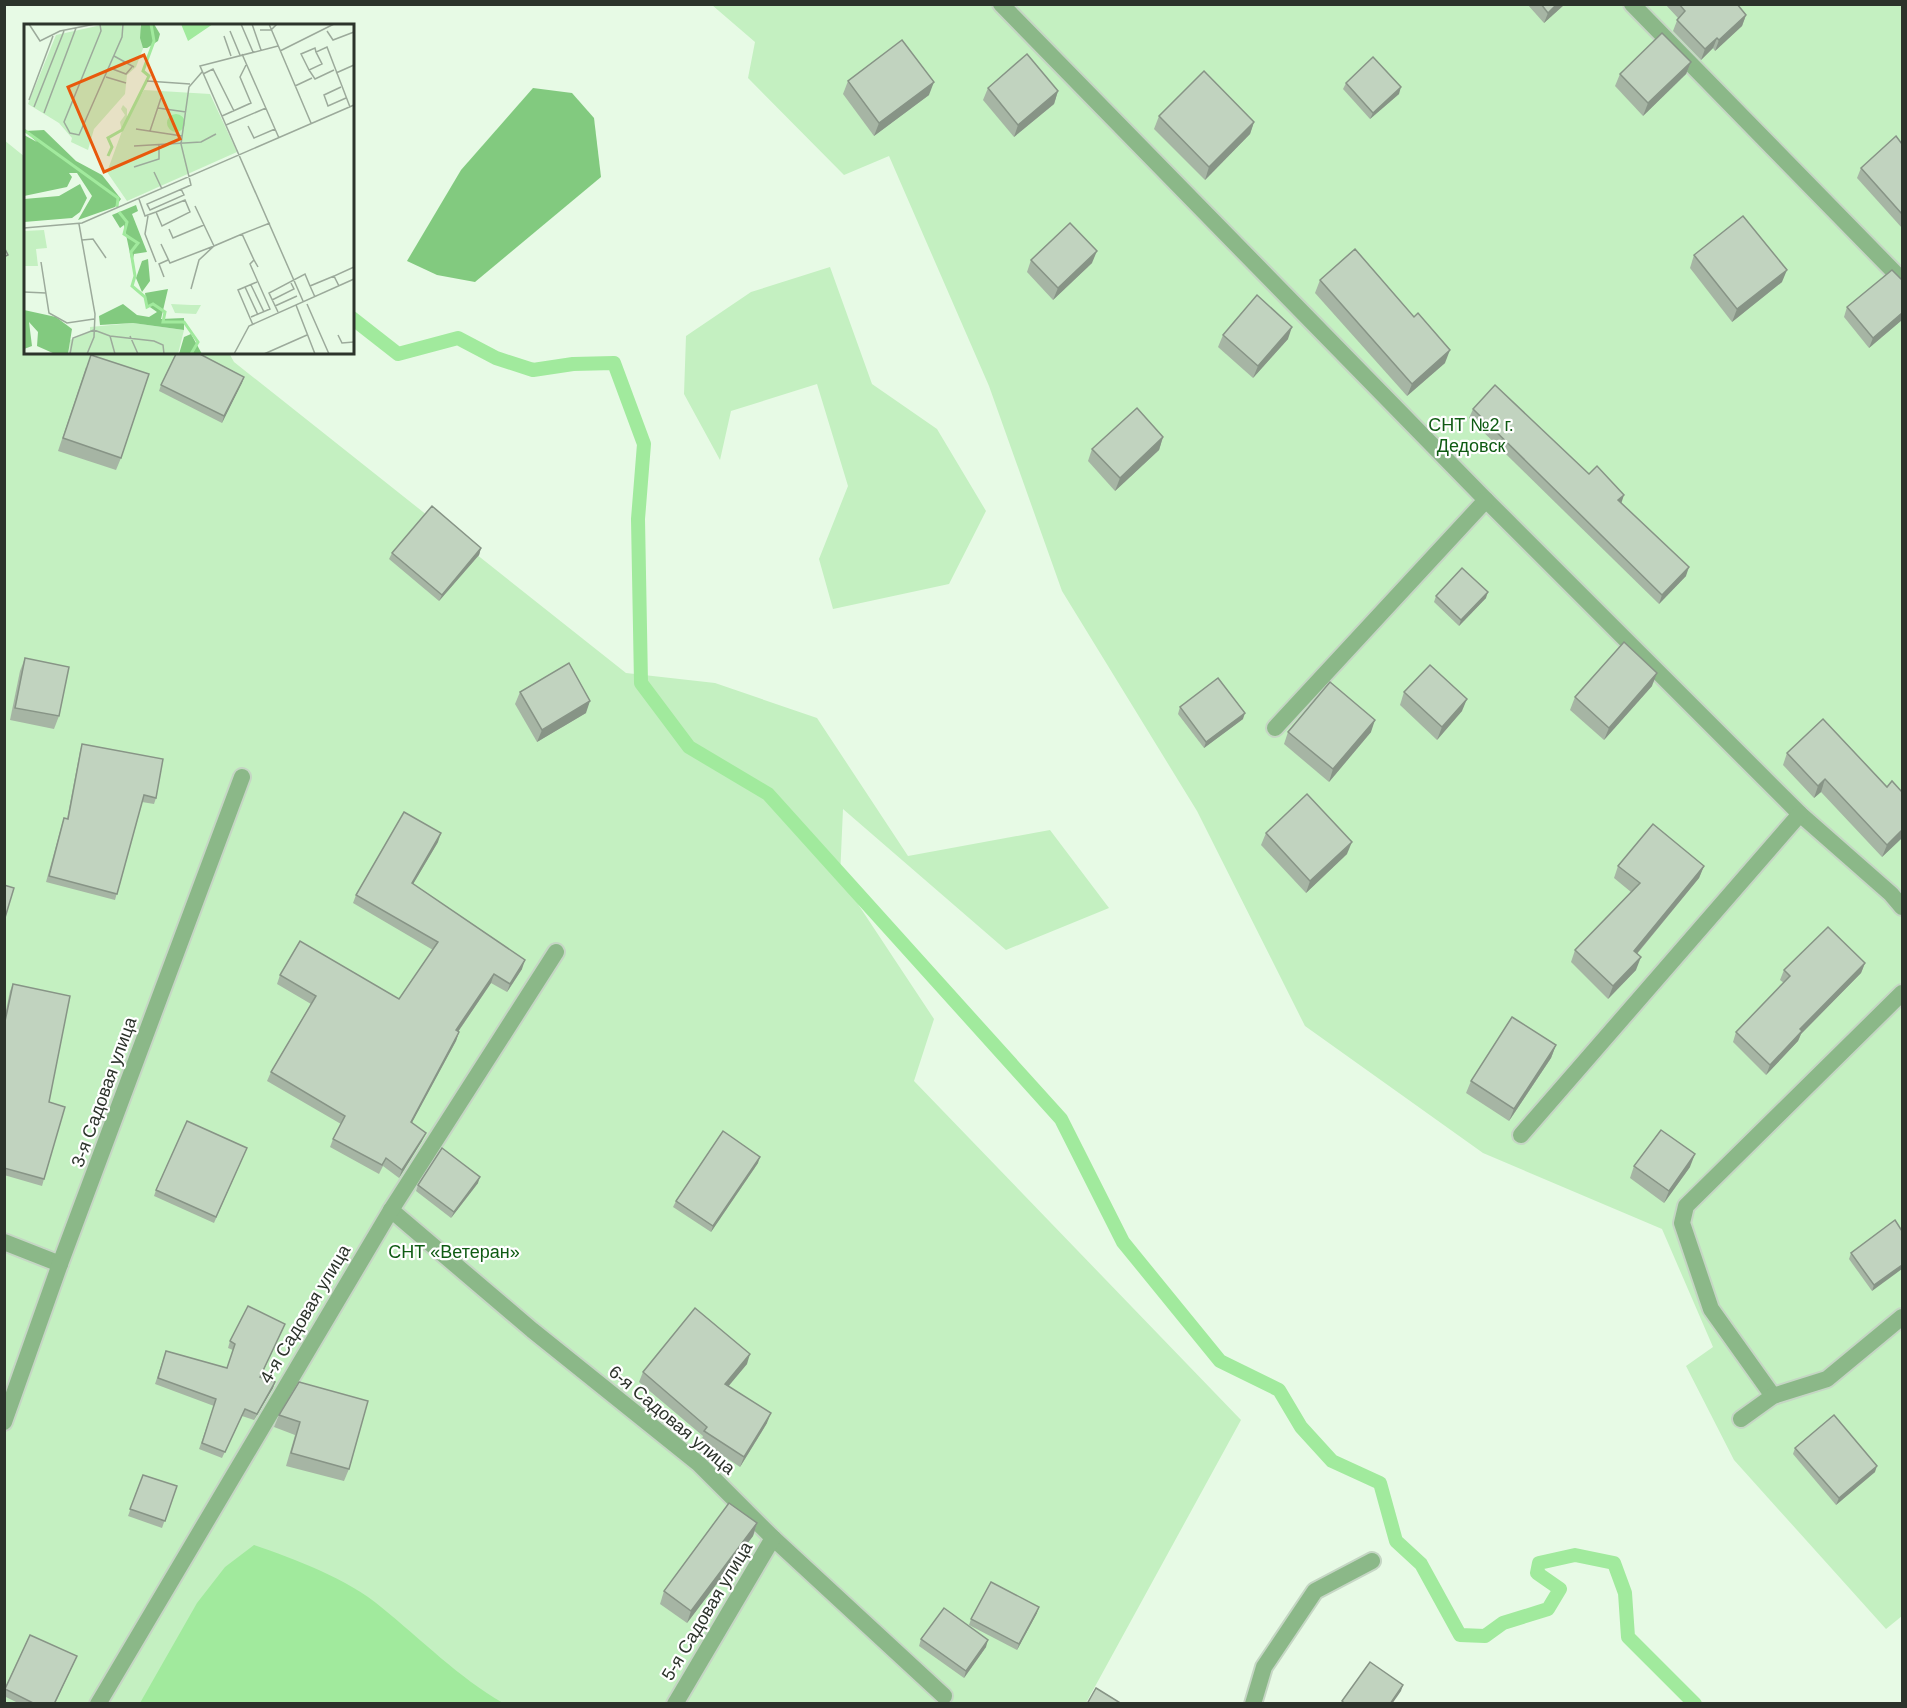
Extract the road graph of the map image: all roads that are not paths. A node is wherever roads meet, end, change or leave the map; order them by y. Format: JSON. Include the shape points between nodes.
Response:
{"nodes":[{"id":1,"x":1002,"y":4,"type":"edge"},
{"id":2,"x":1632,"y":4,"type":"edge"},
{"id":3,"x":1902,"y":280,"type":"edge"},
{"id":4,"x":1486,"y":500,"type":"junction"},
{"id":5,"x":1275,"y":728,"type":"dead end"},
{"id":6,"x":242,"y":777,"type":"dead end"},
{"id":7,"x":1800,"y":814,"type":"junction"},
{"id":8,"x":1902,"y":907,"type":"edge"},
{"id":9,"x":556,"y":952,"type":"dead end"},
{"id":10,"x":1902,"y":993,"type":"edge"},
{"id":11,"x":1521,"y":1135,"type":"dead end"},
{"id":12,"x":391,"y":1210,"type":"junction"},
{"id":13,"x":4,"y":1242,"type":"edge"},
{"id":14,"x":60,"y":1264,"type":"junction"},
{"id":15,"x":1902,"y":1317,"type":"edge"},
{"id":16,"x":1773,"y":1396,"type":"junction"},
{"id":17,"x":1741,"y":1419,"type":"dead end"},
{"id":18,"x":4,"y":1422,"type":"edge"},
{"id":19,"x":773,"y":1538,"type":"junction"},
{"id":20,"x":1372,"y":1561,"type":"dead end"},
{"id":21,"x":944,"y":1696,"type":"dead end"},
{"id":22,"x":98,"y":1704,"type":"edge"},
{"id":23,"x":675,"y":1704,"type":"edge"},
{"id":24,"x":1252,"y":1704,"type":"edge"}],
"edges":[{"from":1,"to":4,"type":"street"},
{"from":2,"to":3,"type":"street"},
{"from":4,"to":5,"type":"street"},
{"from":4,"to":7,"type":"street"},
{"from":6,"to":14,"type":"street","name":"3-я Садовая улица"},
{"from":7,"to":8,"type":"street"},
{"from":7,"to":11,"type":"street"},
{"from":9,"to":12,"type":"street","name":"4-я Садовая улица"},
{"from":10,"to":16,"type":"street","via":[[1686,1206],[1682,1223],[1711,1309]]},
{"from":12,"to":19,"type":"street","name":"6-я Садовая улица","via":[[699,1464]]},
{"from":12,"to":22,"type":"street","name":"4-я Садовая улица"},
{"from":13,"to":14,"type":"street"},
{"from":14,"to":18,"type":"street","name":"3-я Садовая улица"},
{"from":15,"to":16,"type":"street","via":[[1827,1379]]},
{"from":16,"to":17,"type":"street"},
{"from":19,"to":21,"type":"street","name":"6-я Садовая улица"},
{"from":19,"to":23,"type":"street","name":"5-я Садовая улица"},
{"from":20,"to":24,"type":"street","via":[[1315,1591],[1264,1667]]}]}
